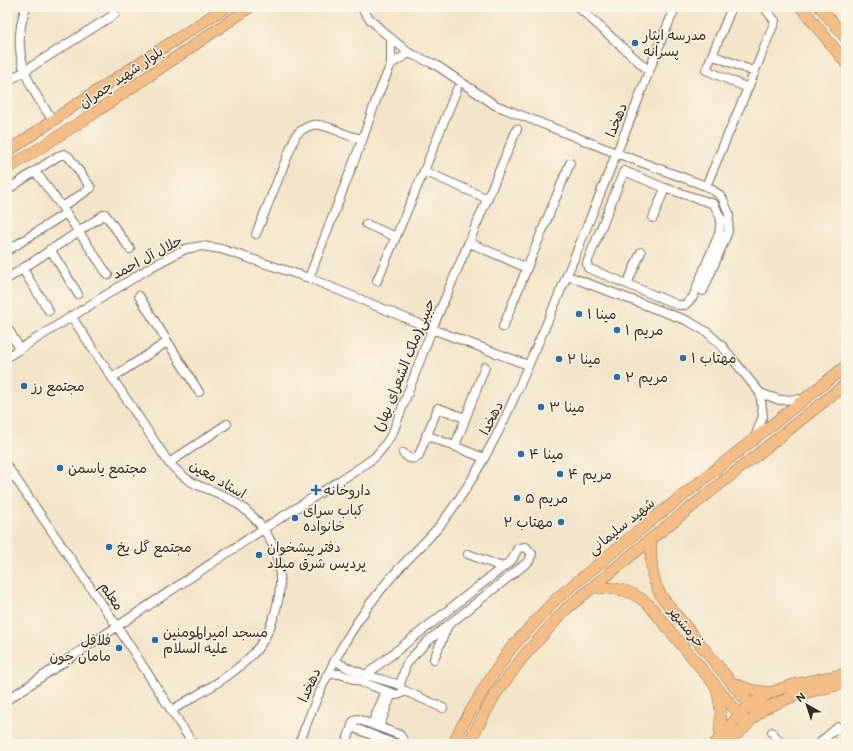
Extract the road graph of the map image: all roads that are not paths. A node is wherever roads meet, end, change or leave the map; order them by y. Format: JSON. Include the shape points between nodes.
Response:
{"nodes":[{"id":1,"x":26,"y":7,"type":"edge"},
{"id":2,"x":226,"y":7,"type":"edge"},
{"id":3,"x":250,"y":7,"type":"edge"},
{"id":4,"x":361,"y":7,"type":"edge"},
{"id":5,"x":578,"y":7,"type":"edge"},
{"id":6,"x":676,"y":7,"type":"edge"},
{"id":7,"x":732,"y":7,"type":"edge"},
{"id":8,"x":764,"y":7,"type":"edge"},
{"id":9,"x":801,"y":7,"type":"edge"},
{"id":10,"x":825,"y":9,"type":"edge"},
{"id":11,"x":115,"y":14,"type":"dead end"},
{"id":12,"x":391,"y":38,"type":"junction"},
{"id":13,"x":846,"y":38,"type":"edge"},
{"id":14,"x":409,"y":53,"type":"junction"},
{"id":15,"x":712,"y":55,"type":"junction"},
{"id":16,"x":846,"y":63,"type":"edge"},
{"id":17,"x":391,"y":64,"type":"junction"},
{"id":18,"x":24,"y":70,"type":"junction"},
{"id":19,"x":649,"y":71,"type":"junction"},
{"id":20,"x":755,"y":72,"type":"junction"},
{"id":21,"x":7,"y":82,"type":"edge"},
{"id":22,"x":748,"y":88,"type":"junction"},
{"id":23,"x":457,"y":89,"type":"dead end"},
{"id":24,"x":53,"y":120,"type":"junction"},
{"id":25,"x":517,"y":129,"type":"dead end"},
{"id":26,"x":363,"y":138,"type":"junction"},
{"id":27,"x":7,"y":152,"type":"edge"},
{"id":28,"x":616,"y":153,"type":"junction"},
{"id":29,"x":570,"y":163,"type":"dead end"},
{"id":30,"x":7,"y":169,"type":"edge"},
{"id":31,"x":35,"y":171,"type":"junction"},
{"id":32,"x":424,"y":171,"type":"junction"},
{"id":33,"x":706,"y":186,"type":"junction"},
{"id":34,"x":665,"y":188,"type":"junction"},
{"id":35,"x":7,"y":190,"type":"edge"},
{"id":36,"x":488,"y":199,"type":"junction"},
{"id":37,"x":64,"y":210,"type":"junction"},
{"id":38,"x":653,"y":218,"type":"dead end"},
{"id":39,"x":366,"y":224,"type":"dead end"},
{"id":40,"x":78,"y":231,"type":"junction"},
{"id":41,"x":256,"y":234,"type":"dead end"},
{"id":42,"x":396,"y":236,"type":"junction"},
{"id":43,"x":7,"y":240,"type":"edge"},
{"id":44,"x":470,"y":243,"type":"junction"},
{"id":45,"x":10,"y":249,"type":"edge"},
{"id":46,"x":50,"y":249,"type":"junction"},
{"id":47,"x":130,"y":249,"type":"dead end"},
{"id":48,"x":641,"y":252,"type":"dead end"},
{"id":49,"x":711,"y":263,"type":"junction"},
{"id":50,"x":22,"y":268,"type":"junction"},
{"id":51,"x":527,"y":268,"type":"junction"},
{"id":52,"x":108,"y":275,"type":"dead end"},
{"id":53,"x":568,"y":276,"type":"junction"},
{"id":54,"x":309,"y":278,"type":"junction"},
{"id":55,"x":7,"y":279,"type":"edge"},
{"id":56,"x":377,"y":281,"type":"dead end"},
{"id":57,"x":627,"y":284,"type":"junction"},
{"id":58,"x":703,"y":291,"type":"dead end"},
{"id":59,"x":78,"y":294,"type":"dead end"},
{"id":60,"x":139,"y":296,"type":"dead end"},
{"id":61,"x":50,"y":311,"type":"dead end"},
{"id":62,"x":71,"y":316,"type":"junction"},
{"id":63,"x":7,"y":327,"type":"edge"},
{"id":64,"x":503,"y":327,"type":"dead end"},
{"id":65,"x":432,"y":330,"type":"junction"},
{"id":66,"x":167,"y":342,"type":"junction"},
{"id":67,"x":20,"y":349,"type":"junction"},
{"id":68,"x":7,"y":357,"type":"edge"},
{"id":69,"x":528,"y":365,"type":"junction"},
{"id":70,"x":846,"y":366,"type":"edge"},
{"id":71,"x":485,"y":367,"type":"dead end"},
{"id":72,"x":112,"y":378,"type":"junction"},
{"id":73,"x":845,"y":386,"type":"edge"},
{"id":74,"x":199,"y":392,"type":"dead end"},
{"id":75,"x":760,"y":394,"type":"junction"},
{"id":76,"x":805,"y":399,"type":"junction"},
{"id":77,"x":465,"y":418,"type":"junction"},
{"id":78,"x":227,"y":424,"type":"dead end"},
{"id":79,"x":426,"y":435,"type":"junction"},
{"id":80,"x":754,"y":439,"type":"junction"},
{"id":81,"x":455,"y":446,"type":"junction"},
{"id":82,"x":403,"y":453,"type":"dead end"},
{"id":83,"x":484,"y":458,"type":"junction"},
{"id":84,"x":169,"y":463,"type":"junction"},
{"id":85,"x":7,"y":466,"type":"edge"},
{"id":86,"x":263,"y":529,"type":"junction"},
{"id":87,"x":651,"y":540,"type":"junction"},
{"id":88,"x":468,"y":554,"type":"dead end"},
{"id":89,"x":502,"y":567,"type":"junction"},
{"id":90,"x":593,"y":587,"type":"junction"},
{"id":91,"x":448,"y":624,"type":"junction"},
{"id":92,"x":117,"y":626,"type":"junction"},
{"id":93,"x":434,"y":659,"type":"dead end"},
{"id":94,"x":335,"y":660,"type":"junction"},
{"id":95,"x":367,"y":674,"type":"junction"},
{"id":96,"x":846,"y":674,"type":"edge"},
{"id":97,"x":326,"y":676,"type":"junction"},
{"id":98,"x":846,"y":682,"type":"edge"},
{"id":99,"x":364,"y":683,"type":"junction"},
{"id":100,"x":733,"y":684,"type":"junction"},
{"id":101,"x":716,"y":686,"type":"junction"},
{"id":102,"x":392,"y":693,"type":"junction"},
{"id":103,"x":772,"y":693,"type":"junction"},
{"id":104,"x":7,"y":700,"type":"edge"},
{"id":105,"x":443,"y":708,"type":"dead end"},
{"id":106,"x":172,"y":710,"type":"junction"},
{"id":107,"x":754,"y":710,"type":"junction"},
{"id":108,"x":744,"y":720,"type":"junction"},
{"id":109,"x":353,"y":726,"type":"junction"},
{"id":110,"x":376,"y":726,"type":"junction"},
{"id":111,"x":772,"y":732,"type":"dead end"},
{"id":112,"x":846,"y":736,"type":"edge"},
{"id":113,"x":721,"y":742,"type":"edge"},
{"id":114,"x":193,"y":744,"type":"edge"},
{"id":115,"x":299,"y":744,"type":"edge"},
{"id":116,"x":346,"y":744,"type":"edge"},
{"id":117,"x":395,"y":744,"type":"edge"},
{"id":118,"x":401,"y":744,"type":"edge"},
{"id":119,"x":454,"y":744,"type":"edge"},
{"id":120,"x":468,"y":744,"type":"edge"},
{"id":121,"x":781,"y":744,"type":"edge"},
{"id":122,"x":818,"y":744,"type":"edge"}],
"edges":[{"from":1,"to":18,"type":"street","via":[[20,41]]},
{"from":2,"to":24,"type":"main road","name":"بلوار شهید چمران"},
{"from":3,"to":30,"type":"main road","name":"بلوار شهید چمران"},
{"from":4,"to":12,"type":"street"},
{"from":5,"to":19,"type":"street"},
{"from":6,"to":19,"type":"street","name":"دهخدا"},
{"from":7,"to":15,"type":"street"},
{"from":8,"to":20,"type":"street","via":[[775,21]]},
{"from":9,"to":16,"type":"main road"},
{"from":10,"to":13,"type":"main road"},
{"from":11,"to":18,"type":"street"},
{"from":12,"to":14,"type":"street"},
{"from":12,"to":17,"type":"street"},
{"from":14,"to":17,"type":"street"},
{"from":14,"to":28,"type":"street","via":[[436,65],[495,105]]},
{"from":15,"to":20,"type":"street"},
{"from":15,"to":22,"type":"street","via":[[706,70]]},
{"from":17,"to":26,"type":"street"},
{"from":18,"to":21,"type":"street"},
{"from":18,"to":24,"type":"street"},
{"from":19,"to":28,"type":"street","name":"دهخدا"},
{"from":20,"to":22,"type":"street"},
{"from":22,"to":33,"type":"street"},
{"from":23,"to":32,"type":"street"},
{"from":24,"to":27,"type":"main road","name":"بلوار شهید چمران"},
{"from":25,"to":36,"type":"street","name":"حبیبی(ملک الشعرای بهار)"},
{"from":26,"to":41,"type":"street","via":[[314,124],[306,126],[296,134]]},
{"from":26,"to":54,"type":"street"},
{"from":28,"to":33,"type":"street"},
{"from":28,"to":53,"type":"street","name":"دهخدا"},
{"from":29,"to":51,"type":"street"},
{"from":31,"to":35,"type":"street"},
{"from":31,"to":37,"type":"street"},
{"from":31,"to":37,"type":"street","via":[[58,156],[64,154],[69,157],[91,188]]},
{"from":32,"to":36,"type":"street"},
{"from":32,"to":42,"type":"street"},
{"from":33,"to":49,"type":"street","via":[[723,199],[729,214],[728,232]]},
{"from":34,"to":38,"type":"street"},
{"from":34,"to":49,"type":"street","via":[[714,204],[721,220]]},
{"from":34,"to":57,"type":"street","via":[[624,172],[587,263],[588,268]]},
{"from":36,"to":44,"type":"street","name":"حبیبی(ملک الشعرای بهار)"},
{"from":37,"to":40,"type":"street"},
{"from":37,"to":45,"type":"street"},
{"from":39,"to":42,"type":"street"},
{"from":40,"to":46,"type":"street"},
{"from":40,"to":47,"type":"street","via":[[105,214]]},
{"from":40,"to":52,"type":"street"},
{"from":42,"to":56,"type":"street"},
{"from":43,"to":45,"type":"street"},
{"from":44,"to":51,"type":"street"},
{"from":44,"to":65,"type":"street","name":"حبیبی(ملک الشعرای بهار)"},
{"from":46,"to":50,"type":"street"},
{"from":46,"to":59,"type":"street"},
{"from":48,"to":57,"type":"street"},
{"from":49,"to":57,"type":"street","via":[[693,297],[685,305],[678,305]]},
{"from":49,"to":58,"type":"street"},
{"from":50,"to":55,"type":"street"},
{"from":50,"to":61,"type":"street"},
{"from":51,"to":64,"type":"street"},
{"from":53,"to":69,"type":"street","name":"دهخدا"},
{"from":53,"to":75,"type":"street","via":[[688,321],[706,332],[722,346]]},
{"from":54,"to":62,"type":"street","name":"جلال آل احمد","via":[[221,248],[202,246],[185,249],[151,267]]},
{"from":54,"to":65,"type":"street","name":"جلال آل احمد"},
{"from":60,"to":66,"type":"street"},
{"from":62,"to":67,"type":"street","name":"جلال آل احمد"},
{"from":62,"to":72,"type":"street","name":"استاد معین"},
{"from":63,"to":67,"type":"street"},
{"from":65,"to":69,"type":"street","name":"جلال آل احمد"},
{"from":65,"to":86,"type":"street","name":"حبیبی(ملک الشعرای بهار)","via":[[393,432],[375,457]]},
{"from":66,"to":72,"type":"street"},
{"from":66,"to":74,"type":"street"},
{"from":67,"to":68,"type":"street","name":"جلال آل احمد"},
{"from":69,"to":83,"type":"street","name":"دهخدا","via":[[513,404]]},
{"from":70,"to":76,"type":"main road","name":"شهید سلیمانی"},
{"from":71,"to":77,"type":"street"},
{"from":72,"to":84,"type":"street","name":"استاد معین"},
{"from":73,"to":87,"type":"main road","name":"شهید سلیمانی"},
{"from":75,"to":76,"type":"street","via":[[780,400]]},
{"from":75,"to":80,"type":"street","via":[[764,416]]},
{"from":76,"to":80,"type":"main road","name":"شهید سلیمانی"},
{"from":77,"to":79,"type":"street","via":[[438,408]]},
{"from":77,"to":81,"type":"street"},
{"from":78,"to":84,"type":"street"},
{"from":79,"to":81,"type":"street"},
{"from":79,"to":82,"type":"street","via":[[418,457],[408,458]]},
{"from":80,"to":119,"type":"main road","name":"شهید سلیمانی","via":[[555,600],[512,648],[485,687]]},
{"from":81,"to":83,"type":"street"},
{"from":83,"to":94,"type":"street","name":"دهخدا","via":[[441,524],[384,585]]},
{"from":84,"to":86,"type":"street","name":"استاد معین","via":[[190,481],[239,504]]},
{"from":85,"to":92,"type":"street","name":"معلم"},
{"from":86,"to":92,"type":"street","name":"حبیبی(ملک الشعرای بهار)"},
{"from":86,"to":106,"type":"street","name":"استاد معین","via":[[276,554],[279,568],[278,601],[272,623],[251,657],[212,686]]},
{"from":87,"to":90,"type":"main road","name":"شهید سلیمانی"},
{"from":87,"to":100,"type":"main road","name":"خرمشهر","via":[[651,570],[654,584]]},
{"from":88,"to":89,"type":"street"},
{"from":89,"to":91,"type":"street","via":[[512,560],[518,548],[526,547],[532,554],[528,560]]},
{"from":89,"to":95,"type":"street"},
{"from":90,"to":101,"type":"main road","name":"خرمشهر","via":[[627,590],[650,605]]},
{"from":90,"to":120,"type":"main road","name":"شهید سلیمانی","via":[[565,610],[523,657],[495,695]]},
{"from":91,"to":93,"type":"street"},
{"from":91,"to":95,"type":"street","via":[[412,656],[400,684]]},
{"from":92,"to":104,"type":"street","name":"حبیبی(ملک الشعرای بهار)"},
{"from":92,"to":106,"type":"street","name":"معلم"},
{"from":94,"to":95,"type":"street","via":[[341,665]]},
{"from":94,"to":97,"type":"street","name":"دهخدا"},
{"from":95,"to":99,"type":"street"},
{"from":96,"to":103,"type":"main road","via":[[799,684]]},
{"from":97,"to":99,"type":"street","via":[[340,674]]},
{"from":97,"to":115,"type":"street","name":"دهخدا"},
{"from":98,"to":107,"type":"main road","via":[[796,695],[763,709]]},
{"from":99,"to":102,"type":"street"},
{"from":100,"to":103,"type":"main road"},
{"from":100,"to":107,"type":"main road","name":"خرمشهر"},
{"from":101,"to":108,"type":"main road","name":"خرمشهر"},
{"from":101,"to":113,"type":"main road","via":[[721,711]]},
{"from":102,"to":105,"type":"street","via":[[402,693],[403,690]]},
{"from":102,"to":110,"type":"street"},
{"from":103,"to":107,"type":"main road","via":[[761,698]]},
{"from":106,"to":114,"type":"street","name":"معلم"},
{"from":107,"to":108,"type":"main road"},
{"from":108,"to":113,"type":"main road"},
{"from":109,"to":110,"type":"street","via":[[357,719]]},
{"from":109,"to":116,"type":"street"},
{"from":109,"to":117,"type":"street","via":[[357,730]]},
{"from":110,"to":118,"type":"street","via":[[400,735],[403,740]]},
{"from":111,"to":121,"type":"street"},
{"from":112,"to":122,"type":"street","via":[[838,727]]}]}
